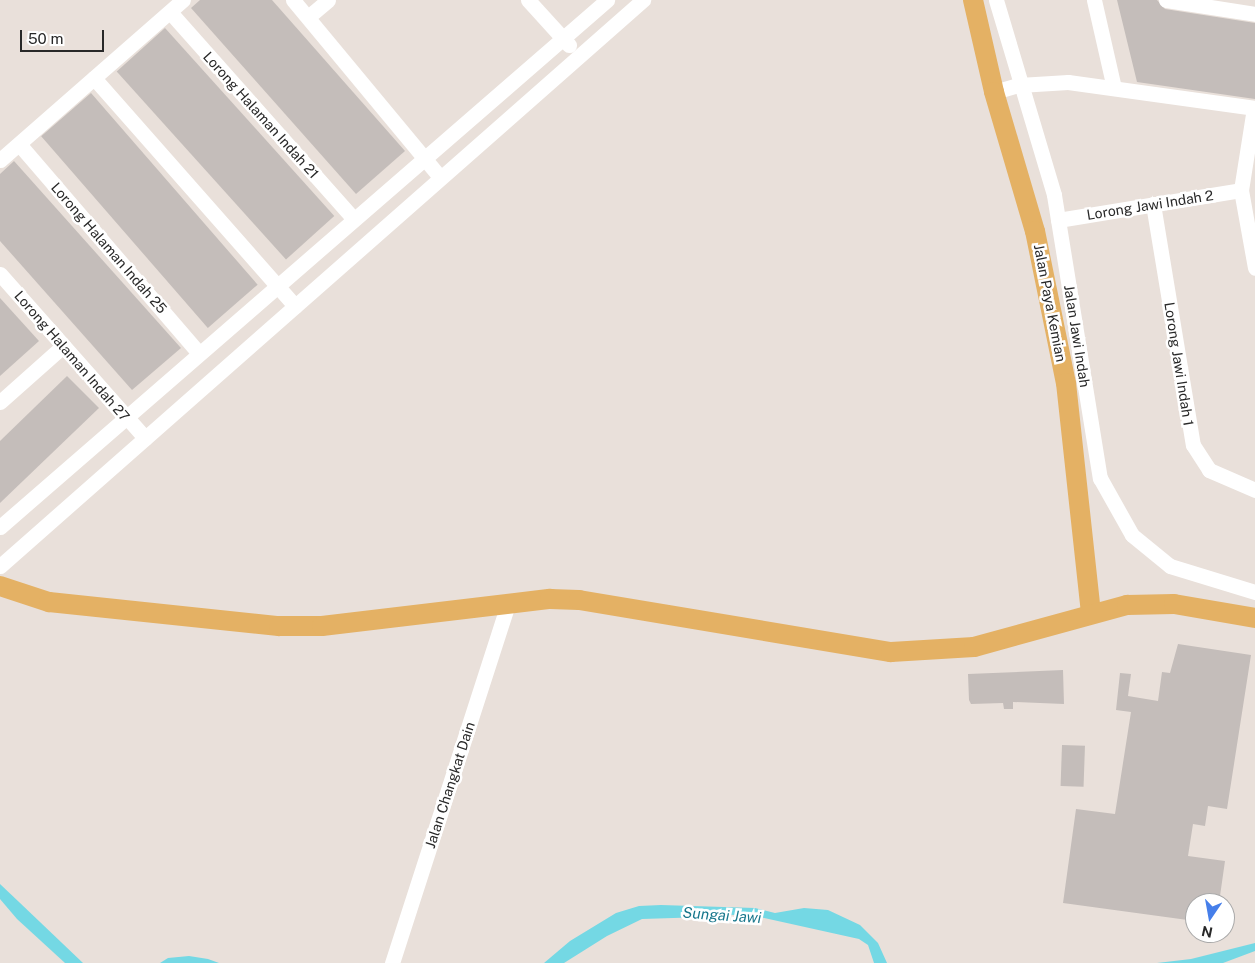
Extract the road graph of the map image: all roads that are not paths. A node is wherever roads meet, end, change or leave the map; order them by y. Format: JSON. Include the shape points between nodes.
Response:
{"nodes":[{"id":1,"x":183,"y":0,"type":"edge"},
{"id":2,"x":293,"y":0,"type":"edge"},
{"id":3,"x":328,"y":0,"type":"edge"},
{"id":4,"x":528,"y":0,"type":"edge"},
{"id":5,"x":607,"y":0,"type":"edge"},
{"id":6,"x":643,"y":0,"type":"edge"},
{"id":7,"x":973,"y":0,"type":"edge"},
{"id":8,"x":996,"y":0,"type":"edge"},
{"id":9,"x":1094,"y":0,"type":"edge"},
{"id":10,"x":1166,"y":0,"type":"edge"},
{"id":11,"x":170,"y":12,"type":"junction"},
{"id":12,"x":1255,"y":14,"type":"edge"},
{"id":13,"x":308,"y":17,"type":"junction"},
{"id":14,"x":563,"y":39,"type":"junction"},
{"id":15,"x":578,"y":55,"type":"junction"},
{"id":16,"x":94,"y":78,"type":"junction"},
{"id":17,"x":1019,"y":85,"type":"junction"},
{"id":18,"x":1114,"y":88,"type":"junction"},
{"id":19,"x":994,"y":92,"type":"junction"},
{"id":20,"x":1254,"y":108,"type":"edge"},
{"id":21,"x":19,"y":144,"type":"junction"},
{"id":22,"x":424,"y":156,"type":"junction"},
{"id":23,"x":0,"y":160,"type":"edge"},
{"id":24,"x":440,"y":176,"type":"junction"},
{"id":25,"x":1241,"y":190,"type":"junction"},
{"id":26,"x":1154,"y":204,"type":"junction"},
{"id":27,"x":353,"y":218,"type":"junction"},
{"id":28,"x":1058,"y":220,"type":"junction"},
{"id":29,"x":1255,"y":268,"type":"edge"},
{"id":30,"x":0,"y":274,"type":"edge"},
{"id":31,"x":276,"y":285,"type":"junction"},
{"id":32,"x":294,"y":306,"type":"junction"},
{"id":33,"x":63,"y":346,"type":"junction"},
{"id":34,"x":199,"y":353,"type":"junction"},
{"id":35,"x":0,"y":402,"type":"edge"},
{"id":36,"x":125,"y":416,"type":"junction"},
{"id":37,"x":145,"y":438,"type":"junction"},
{"id":38,"x":1255,"y":490,"type":"edge"},
{"id":39,"x":0,"y":527,"type":"edge"},
{"id":40,"x":0,"y":566,"type":"edge"},
{"id":41,"x":1086,"y":582,"type":"junction"},
{"id":42,"x":0,"y":586,"type":"edge"},
{"id":43,"x":1255,"y":592,"type":"edge"},
{"id":44,"x":507,"y":606,"type":"junction"},
{"id":45,"x":1091,"y":612,"type":"junction"},
{"id":46,"x":1255,"y":618,"type":"edge"},
{"id":47,"x":1062,"y":623,"type":"junction"},
{"id":48,"x":392,"y":963,"type":"edge"}],
"edges":[{"from":1,"to":11,"type":"street"},
{"from":2,"to":13,"type":"street"},
{"from":3,"to":13,"type":"street"},
{"from":4,"to":14,"type":"street"},
{"from":5,"to":14,"type":"street"},
{"from":6,"to":15,"type":"street"},
{"from":7,"to":19,"type":"main road","name":"Jalan Paya Kemian"},
{"from":8,"to":17,"type":"street","name":"Jalan Jawi Indah"},
{"from":9,"to":18,"type":"street"},
{"from":10,"to":12,"type":"street"},
{"from":11,"to":16,"type":"street"},
{"from":11,"to":27,"type":"street","name":"Lorong Halaman Indah 21"},
{"from":13,"to":22,"type":"street"},
{"from":14,"to":15,"type":"street"},
{"from":14,"to":22,"type":"street"},
{"from":15,"to":24,"type":"street"},
{"from":16,"to":21,"type":"street"},
{"from":16,"to":31,"type":"street"},
{"from":17,"to":18,"type":"street","via":[[1068,82]]},
{"from":17,"to":19,"type":"street"},
{"from":17,"to":28,"type":"street","name":"Jalan Jawi Indah","via":[[1040,140]]},
{"from":18,"to":20,"type":"street"},
{"from":19,"to":41,"type":"main road","name":"Jalan Paya Kemian","via":[[1035,231],[1066,383]]},
{"from":20,"to":25,"type":"street"},
{"from":21,"to":23,"type":"street"},
{"from":21,"to":34,"type":"street","name":"Lorong Halaman Indah 25"},
{"from":22,"to":24,"type":"street"},
{"from":22,"to":27,"type":"street"},
{"from":24,"to":32,"type":"street"},
{"from":25,"to":26,"type":"street","name":"Lorong Jawi Indah 2"},
{"from":25,"to":29,"type":"street"},
{"from":26,"to":28,"type":"street","name":"Lorong Jawi Indah 2"},
{"from":26,"to":38,"type":"street","name":"Lorong Jawi Indah 1","via":[[1193,445],[1209,470]]},
{"from":27,"to":31,"type":"street"},
{"from":28,"to":43,"type":"street","name":"Jalan Jawi Indah","via":[[1100,478],[1132,535],[1170,566]]},
{"from":30,"to":33,"type":"street","name":"Lorong Halaman Indah 27"},
{"from":31,"to":32,"type":"street"},
{"from":31,"to":34,"type":"street"},
{"from":32,"to":37,"type":"street"},
{"from":33,"to":35,"type":"street"},
{"from":33,"to":36,"type":"street","name":"Lorong Halaman Indah 27"},
{"from":34,"to":36,"type":"street"},
{"from":36,"to":37,"type":"street","name":"Lorong Halaman Indah 27"},
{"from":36,"to":39,"type":"street"},
{"from":37,"to":40,"type":"street"},
{"from":41,"to":45,"type":"main road","name":"Jalan Paya Kemian"},
{"from":41,"to":47,"type":"main road"},
{"from":42,"to":44,"type":"main road","via":[[49,602],[279,626],[322,626]]},
{"from":44,"to":47,"type":"main road","via":[[550,599],[579,600],[891,652],[974,647]]},
{"from":44,"to":48,"type":"street","name":"Jalan Changkat Dain"},
{"from":45,"to":46,"type":"main road","via":[[1127,604],[1174,604]]},
{"from":45,"to":47,"type":"main road"}]}
